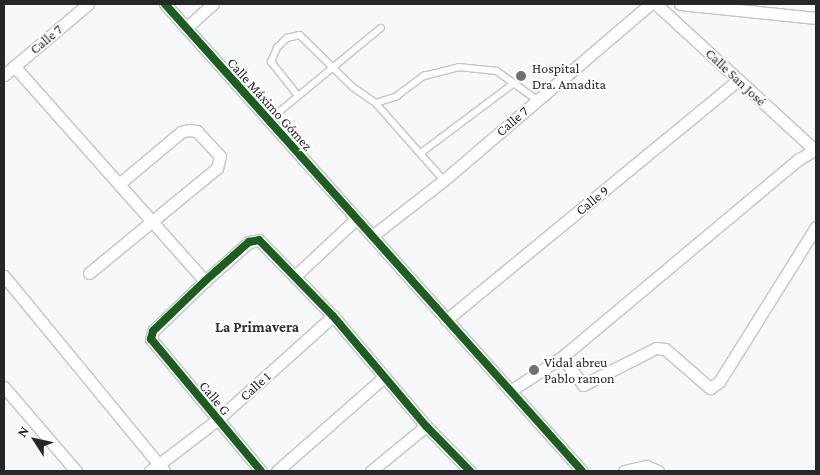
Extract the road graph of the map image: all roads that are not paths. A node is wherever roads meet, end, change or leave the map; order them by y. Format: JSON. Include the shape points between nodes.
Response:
{"nodes":[{"id":1,"x":88,"y":4,"type":"edge"},
{"id":2,"x":165,"y":4,"type":"edge"},
{"id":3,"x":212,"y":4,"type":"edge"},
{"id":4,"x":650,"y":4,"type":"edge"},
{"id":5,"x":656,"y":4,"type":"edge"},
{"id":6,"x":680,"y":4,"type":"edge"},
{"id":7,"x":816,"y":18,"type":"edge"},
{"id":8,"x":186,"y":28,"type":"junction"},
{"id":9,"x":381,"y":28,"type":"dead end"},
{"id":10,"x":14,"y":66,"type":"junction"},
{"id":11,"x":334,"y":66,"type":"junction"},
{"id":12,"x":4,"y":75,"type":"edge"},
{"id":13,"x":738,"y":80,"type":"junction"},
{"id":14,"x":513,"y":84,"type":"junction"},
{"id":15,"x":298,"y":96,"type":"junction"},
{"id":16,"x":536,"y":100,"type":"junction"},
{"id":17,"x":376,"y":103,"type":"junction"},
{"id":18,"x":268,"y":122,"type":"junction"},
{"id":19,"x":816,"y":150,"type":"edge"},
{"id":20,"x":421,"y":154,"type":"junction"},
{"id":21,"x":444,"y":180,"type":"junction"},
{"id":22,"x":119,"y":184,"type":"junction"},
{"id":23,"x":356,"y":219,"type":"junction"},
{"id":24,"x":152,"y":221,"type":"junction"},
{"id":25,"x":816,"y":228,"type":"edge"},
{"id":26,"x":372,"y":236,"type":"junction"},
{"id":27,"x":89,"y":273,"type":"dead end"},
{"id":28,"x":4,"y":276,"type":"edge"},
{"id":29,"x":295,"y":276,"type":"junction"},
{"id":30,"x":205,"y":281,"type":"junction"},
{"id":31,"x":333,"y":316,"type":"junction"},
{"id":32,"x":446,"y":320,"type":"junction"},
{"id":33,"x":562,"y":356,"type":"junction"},
{"id":34,"x":384,"y":376,"type":"junction"},
{"id":35,"x":4,"y":387,"type":"edge"},
{"id":36,"x":510,"y":391,"type":"junction"},
{"id":37,"x":217,"y":420,"type":"junction"},
{"id":38,"x":426,"y":426,"type":"junction"},
{"id":39,"x":158,"y":469,"type":"edge"},
{"id":40,"x":76,"y":471,"type":"edge"},
{"id":41,"x":261,"y":471,"type":"edge"},
{"id":42,"x":277,"y":471,"type":"edge"},
{"id":43,"x":371,"y":471,"type":"edge"},
{"id":44,"x":470,"y":471,"type":"edge"},
{"id":45,"x":582,"y":471,"type":"edge"},
{"id":46,"x":624,"y":471,"type":"edge"},
{"id":47,"x":658,"y":471,"type":"edge"}],
"edges":[{"from":1,"to":10,"type":"street","name":"Calle 7"},
{"from":2,"to":8,"type":"street","name":"Calle Máximo Gómez"},
{"from":3,"to":8,"type":"street"},
{"from":4,"to":16,"type":"street","name":"Calle 7"},
{"from":5,"to":13,"type":"street","name":"Calle San José"},
{"from":6,"to":7,"type":"street"},
{"from":8,"to":18,"type":"street","name":"Calle Máximo Gómez"},
{"from":9,"to":11,"type":"lane"},
{"from":10,"to":12,"type":"street","name":"Calle 7"},
{"from":10,"to":22,"type":"street"},
{"from":11,"to":15,"type":"lane"},
{"from":11,"to":15,"type":"lane","via":[[300,35],[287,38],[276,48],[271,62]]},
{"from":11,"to":17,"type":"lane","via":[[353,87]]},
{"from":13,"to":19,"type":"street","name":"Calle San José"},
{"from":13,"to":32,"type":"street","name":"Calle 9"},
{"from":14,"to":16,"type":"lane"},
{"from":14,"to":17,"type":"lane","via":[[497,71],[459,67],[424,76],[397,96]]},
{"from":14,"to":20,"type":"lane"},
{"from":15,"to":18,"type":"lane"},
{"from":16,"to":21,"type":"street","name":"Calle 7"},
{"from":17,"to":20,"type":"lane"},
{"from":18,"to":23,"type":"street","name":"Calle Máximo Gómez"},
{"from":19,"to":33,"type":"street","via":[[799,159]]},
{"from":20,"to":21,"type":"lane"},
{"from":21,"to":26,"type":"street","name":"Calle 7"},
{"from":22,"to":24,"type":"street"},
{"from":22,"to":24,"type":"street","via":[[181,132],[197,131],[220,156],[217,168]]},
{"from":23,"to":26,"type":"street","name":"Calle Máximo Gómez"},
{"from":23,"to":29,"type":"street"},
{"from":24,"to":27,"type":"street"},
{"from":24,"to":30,"type":"street"},
{"from":25,"to":33,"type":"street","via":[[724,374],[710,388],[665,350],[656,348],[583,385]]},
{"from":26,"to":32,"type":"street","name":"Calle Máximo Gómez"},
{"from":28,"to":39,"type":"street"},
{"from":29,"to":30,"type":"street","via":[[259,240],[249,242]]},
{"from":29,"to":31,"type":"street"},
{"from":30,"to":37,"type":"street","name":"Calle G","via":[[153,331],[150,339]]},
{"from":31,"to":34,"type":"street"},
{"from":31,"to":37,"type":"street","name":"Calle 1"},
{"from":32,"to":36,"type":"street","name":"Calle Máximo Gómez"},
{"from":33,"to":36,"type":"street"},
{"from":34,"to":38,"type":"street"},
{"from":34,"to":42,"type":"street"},
{"from":35,"to":40,"type":"street"},
{"from":36,"to":45,"type":"street","name":"Calle Máximo Gómez"},
{"from":37,"to":39,"type":"street","name":"Calle 1"},
{"from":37,"to":41,"type":"street","name":"Calle G"},
{"from":38,"to":43,"type":"street"},
{"from":38,"to":44,"type":"street"},
{"from":46,"to":47,"type":"street","via":[[646,466]]}]}
